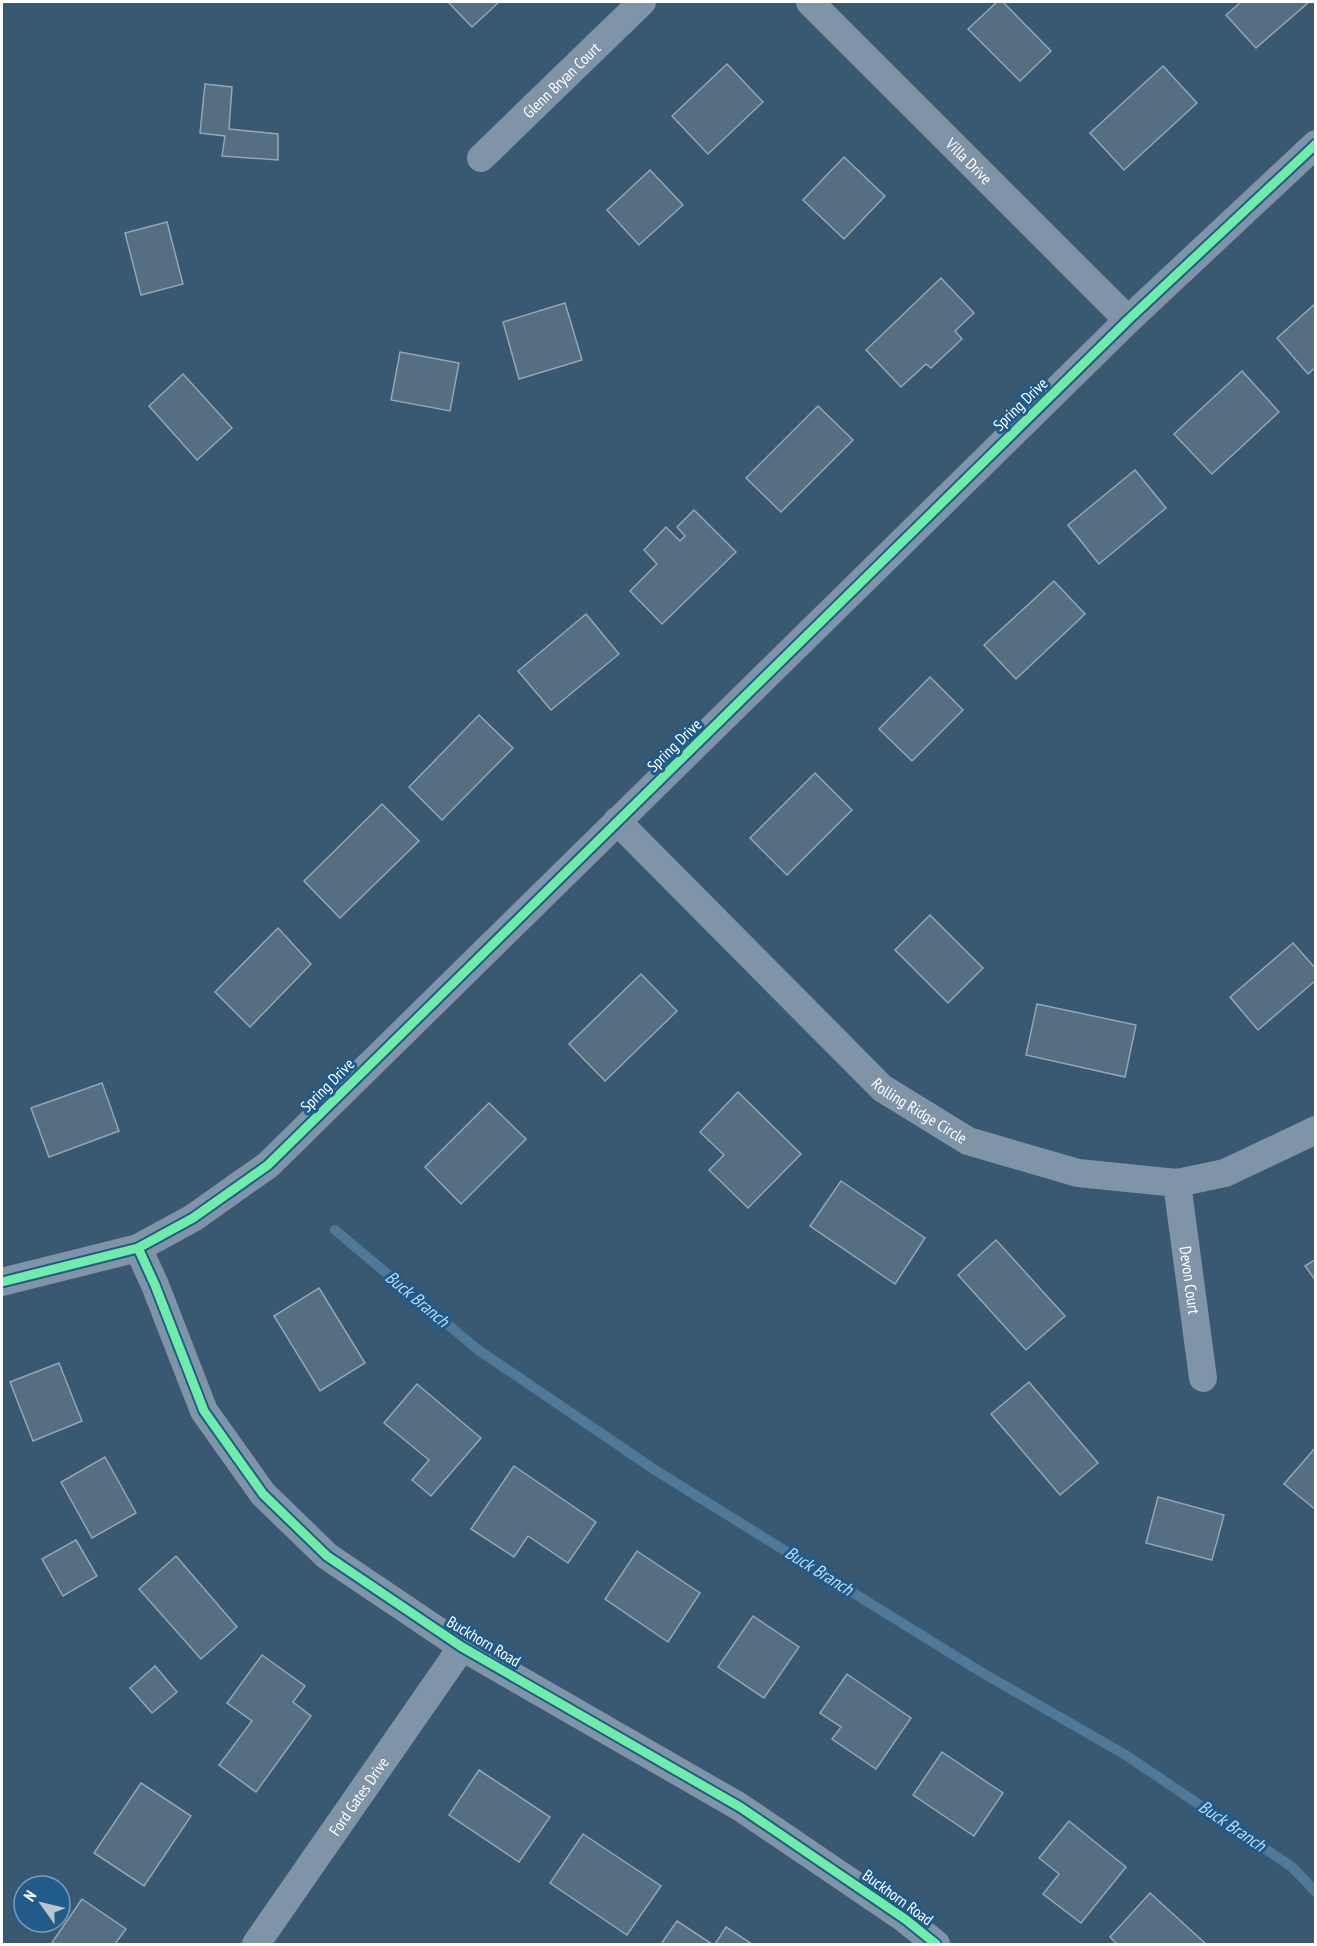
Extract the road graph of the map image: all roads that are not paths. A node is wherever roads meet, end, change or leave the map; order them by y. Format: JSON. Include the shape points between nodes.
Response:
{"nodes":[{"id":1,"x":642,"y":2,"type":"edge"},
{"id":2,"x":810,"y":2,"type":"edge"},
{"id":3,"x":1316,"y":144,"type":"edge"},
{"id":4,"x":481,"y":158,"type":"dead end"},
{"id":5,"x":1128,"y":320,"type":"junction"},
{"id":6,"x":617,"y":821,"type":"junction"},
{"id":7,"x":1316,"y":1130,"type":"edge"},
{"id":8,"x":1177,"y":1183,"type":"junction"},
{"id":9,"x":138,"y":1248,"type":"junction"},
{"id":10,"x":2,"y":1282,"type":"edge"},
{"id":11,"x":1203,"y":1378,"type":"dead end"},
{"id":12,"x":462,"y":1647,"type":"junction"},
{"id":13,"x":256,"y":1944,"type":"edge"},
{"id":14,"x":936,"y":1944,"type":"edge"}],
"edges":[{"from":1,"to":4,"type":"street","name":"Glenn Bryan Court"},
{"from":2,"to":5,"type":"street","name":"Villa Drive"},
{"from":3,"to":5,"type":"street","name":"Spring Drive"},
{"from":5,"to":6,"type":"street","name":"Spring Drive"},
{"from":6,"to":8,"type":"street","name":"Rolling Ridge Circle","via":[[882,1088],[968,1141],[1078,1173]]},
{"from":6,"to":9,"type":"street","name":"Spring Drive","via":[[268,1165],[193,1218]]},
{"from":7,"to":8,"type":"street","name":"Rolling Ridge Circle","via":[[1226,1173]]},
{"from":8,"to":11,"type":"street","name":"Devon Court"},
{"from":9,"to":10,"type":"street","name":"Spring Drive"},
{"from":9,"to":12,"type":"street","name":"Buckhorn Road","via":[[204,1411],[262,1494],[327,1556]]},
{"from":12,"to":13,"type":"street","name":"Ford Gates Drive"},
{"from":12,"to":14,"type":"street","name":"Buckhorn Road","via":[[740,1807]]}]}
